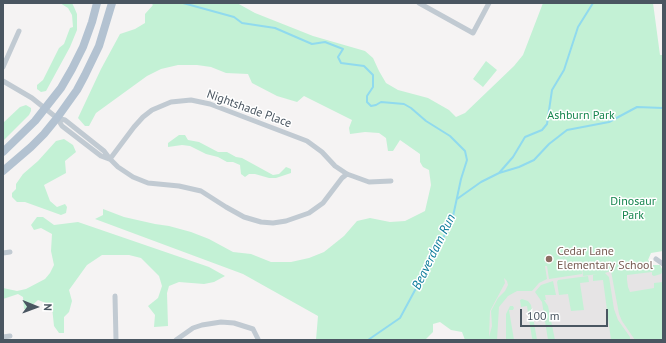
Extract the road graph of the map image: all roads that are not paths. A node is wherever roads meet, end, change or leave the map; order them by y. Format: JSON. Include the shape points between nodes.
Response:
{"nodes":[{"id":1,"x":98,"y":3,"type":"edge"},
{"id":2,"x":112,"y":3,"type":"edge"},
{"id":3,"x":419,"y":3,"type":"edge"},
{"id":4,"x":489,"y":3,"type":"edge"},
{"id":5,"x":19,"y":31,"type":"dead end"},
{"id":6,"x":3,"y":67,"type":"edge"},
{"id":7,"x":3,"y":81,"type":"edge"},
{"id":8,"x":46,"y":109,"type":"junction"},
{"id":9,"x":58,"y":118,"type":"junction"},
{"id":10,"x":3,"y":152,"type":"edge"},
{"id":11,"x":110,"y":159,"type":"junction"},
{"id":12,"x":3,"y":171,"type":"edge"},
{"id":13,"x":347,"y":174,"type":"junction"},
{"id":14,"x":391,"y":181,"type":"dead end"},
{"id":15,"x":10,"y":252,"type":"dead end"},
{"id":16,"x":3,"y":253,"type":"edge"},
{"id":17,"x":656,"y":259,"type":"dead end"},
{"id":18,"x":663,"y":264,"type":"edge"},
{"id":19,"x":115,"y":296,"type":"dead end"},
{"id":20,"x":10,"y":336,"type":"dead end"},
{"id":21,"x":3,"y":337,"type":"edge"},
{"id":22,"x":258,"y":339,"type":"dead end"},
{"id":23,"x":116,"y":340,"type":"edge"},
{"id":24,"x":176,"y":340,"type":"edge"}],
"edges":[{"from":1,"to":8,"type":"main road","via":[[78,56]]},
{"from":2,"to":9,"type":"main road","via":[[106,28],[92,62]]},
{"from":3,"to":4,"type":"street","via":[[473,33]]},
{"from":5,"to":6,"type":"street"},
{"from":7,"to":8,"type":"street"},
{"from":8,"to":9,"type":"street"},
{"from":8,"to":10,"type":"main road"},
{"from":9,"to":11,"type":"street","via":[[62,126],[101,156]]},
{"from":9,"to":12,"type":"main road","via":[[31,147]]},
{"from":11,"to":13,"type":"street","via":[[140,180],[201,191],[244,217],[273,223],[294,219],[317,208]]},
{"from":11,"to":13,"type":"street","name":"Nightshade Place","via":[[134,127],[148,114],[171,102],[191,100],[210,104],[307,141]]},
{"from":13,"to":14,"type":"street","name":"Nightshade Place","via":[[369,182]]},
{"from":15,"to":16,"type":"street"},
{"from":17,"to":18,"type":"street"},
{"from":19,"to":23,"type":"street"},
{"from":20,"to":21,"type":"street"},
{"from":22,"to":24,"type":"street","via":[[253,329],[221,322],[202,325]]}]}
